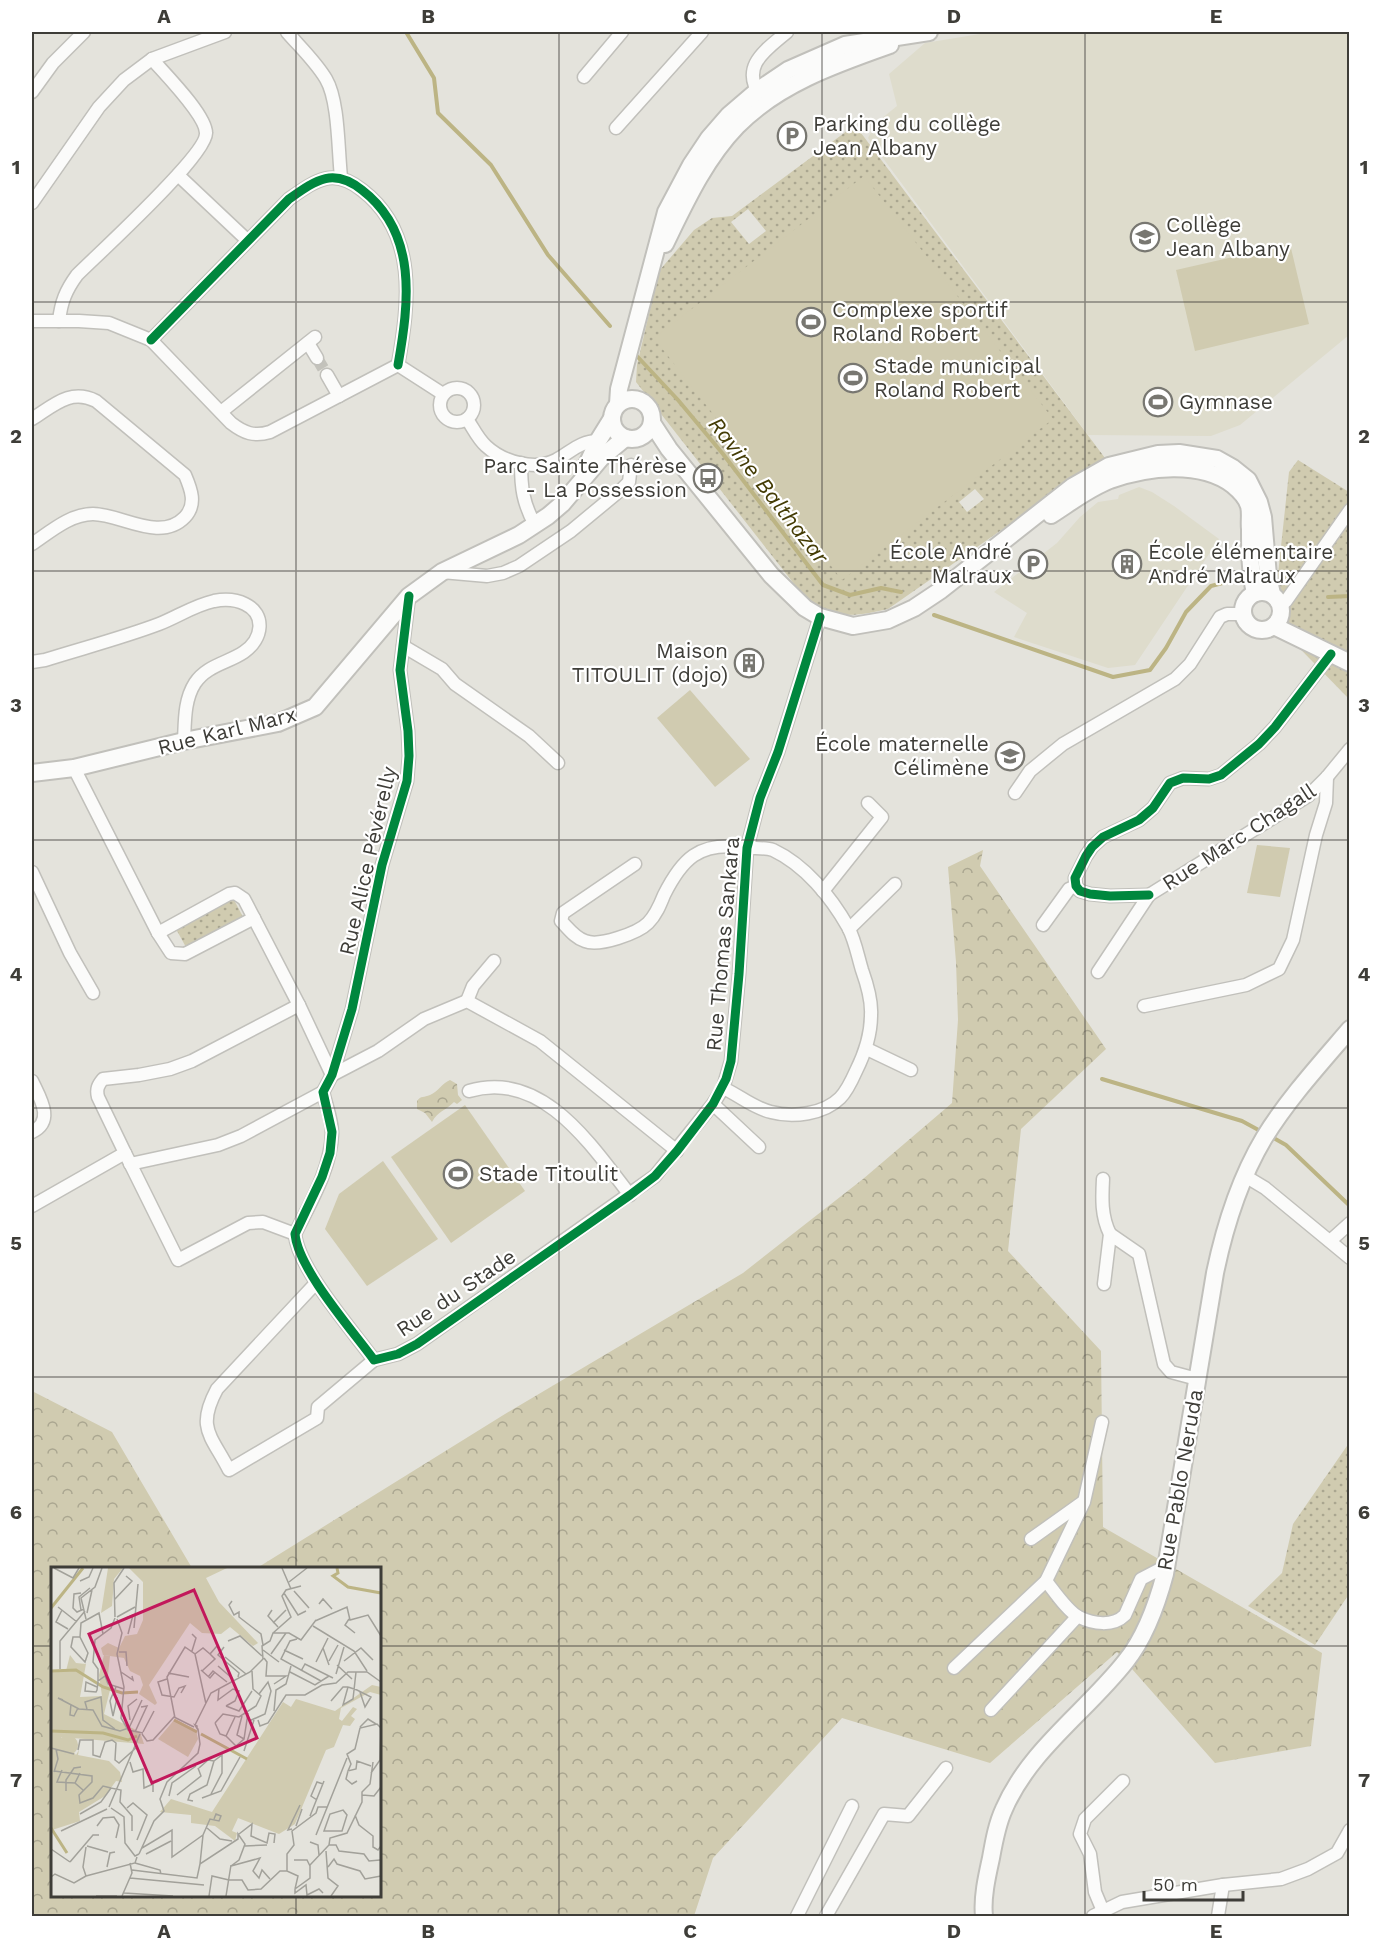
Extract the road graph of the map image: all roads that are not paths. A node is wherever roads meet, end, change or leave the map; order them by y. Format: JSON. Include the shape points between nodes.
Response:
{"nodes":[{"id":1,"x":84,"y":32,"type":"edge"},
{"id":2,"x":225,"y":32,"type":"edge"},
{"id":3,"x":287,"y":32,"type":"edge"},
{"id":4,"x":622,"y":32,"type":"edge"},
{"id":5,"x":702,"y":32,"type":"edge"},
{"id":6,"x":787,"y":32,"type":"edge"},
{"id":7,"x":924,"y":32,"type":"edge"},
{"id":8,"x":929,"y":32,"type":"edge"},
{"id":9,"x":152,"y":59,"type":"junction"},
{"id":10,"x":584,"y":77,"type":"dead end"},
{"id":11,"x":32,"y":92,"type":"edge"},
{"id":12,"x":761,"y":97,"type":"junction"},
{"id":13,"x":616,"y":128,"type":"dead end"},
{"id":14,"x":178,"y":175,"type":"junction"},
{"id":15,"x":341,"y":177,"type":"junction"},
{"id":16,"x":32,"y":203,"type":"edge"},
{"id":17,"x":247,"y":240,"type":"junction"},
{"id":18,"x":32,"y":321,"type":"edge"},
{"id":19,"x":59,"y":321,"type":"junction"},
{"id":20,"x":151,"y":340,"type":"junction"},
{"id":21,"x":317,"y":358,"type":"tunnel mouth"},
{"id":22,"x":398,"y":364,"type":"junction"},
{"id":23,"x":327,"y":375,"type":"tunnel mouth"},
{"id":24,"x":443,"y":394,"type":"junction"},
{"id":25,"x":339,"y":396,"type":"junction"},
{"id":26,"x":624,"y":401,"type":"junction"},
{"id":27,"x":221,"y":412,"type":"junction"},
{"id":28,"x":32,"y":419,"type":"edge"},
{"id":29,"x":467,"y":419,"type":"junction"},
{"id":30,"x":612,"y":420,"type":"junction"},
{"id":31,"x":652,"y":423,"type":"junction"},
{"id":32,"x":634,"y":437,"type":"junction"},
{"id":33,"x":598,"y":441,"type":"junction"},
{"id":34,"x":669,"y":449,"type":"junction"},
{"id":35,"x":521,"y":463,"type":"junction"},
{"id":36,"x":630,"y":465,"type":"dead end"},
{"id":37,"x":581,"y":481,"type":"junction"},
{"id":38,"x":1350,"y":510,"type":"edge"},
{"id":39,"x":535,"y":525,"type":"junction"},
{"id":40,"x":32,"y":544,"type":"edge"},
{"id":41,"x":442,"y":572,"type":"junction"},
{"id":42,"x":410,"y":597,"type":"junction"},
{"id":43,"x":1269,"y":597,"type":"junction"},
{"id":44,"x":1244,"y":614,"type":"junction"},
{"id":45,"x":818,"y":622,"type":"junction"},
{"id":46,"x":1274,"y":626,"type":"junction"},
{"id":47,"x":403,"y":646,"type":"junction"},
{"id":48,"x":1331,"y":654,"type":"junction"},
{"id":49,"x":32,"y":662,"type":"edge"},
{"id":50,"x":1350,"y":663,"type":"edge"},
{"id":51,"x":184,"y":741,"type":"junction"},
{"id":52,"x":1350,"y":749,"type":"edge"},
{"id":53,"x":558,"y":763,"type":"dead end"},
{"id":54,"x":74,"y":768,"type":"junction"},
{"id":55,"x":32,"y":773,"type":"edge"},
{"id":56,"x":1327,"y":777,"type":"junction"},
{"id":57,"x":1015,"y":793,"type":"dead end"},
{"id":58,"x":868,"y":803,"type":"dead end"},
{"id":59,"x":747,"y":848,"type":"junction"},
{"id":60,"x":635,"y":864,"type":"dead end"},
{"id":61,"x":32,"y":872,"type":"edge"},
{"id":62,"x":895,"y":884,"type":"dead end"},
{"id":63,"x":1076,"y":886,"type":"junction"},
{"id":64,"x":823,"y":891,"type":"junction"},
{"id":65,"x":1149,"y":895,"type":"junction"},
{"id":66,"x":254,"y":918,"type":"junction"},
{"id":67,"x":1043,"y":924,"type":"dead end"},
{"id":68,"x":849,"y":929,"type":"junction"},
{"id":69,"x":158,"y":933,"type":"junction"},
{"id":70,"x":494,"y":961,"type":"dead end"},
{"id":71,"x":1098,"y":972,"type":"dead end"},
{"id":72,"x":93,"y":993,"type":"dead end"},
{"id":73,"x":467,"y":1001,"type":"junction"},
{"id":74,"x":299,"y":1005,"type":"junction"},
{"id":75,"x":1144,"y":1006,"type":"dead end"},
{"id":76,"x":1350,"y":1029,"type":"edge"},
{"id":77,"x":867,"y":1049,"type":"junction"},
{"id":78,"x":910,"y":1070,"type":"dead end"},
{"id":79,"x":332,"y":1075,"type":"junction"},
{"id":80,"x":32,"y":1081,"type":"edge"},
{"id":81,"x":723,"y":1088,"type":"junction"},
{"id":82,"x":469,"y":1091,"type":"dead end"},
{"id":83,"x":323,"y":1092,"type":"junction"},
{"id":84,"x":713,"y":1104,"type":"junction"},
{"id":85,"x":32,"y":1132,"type":"edge"},
{"id":86,"x":759,"y":1147,"type":"dead end"},
{"id":87,"x":677,"y":1151,"type":"junction"},
{"id":88,"x":127,"y":1159,"type":"junction"},
{"id":89,"x":1245,"y":1176,"type":"junction"},
{"id":90,"x":1102,"y":1179,"type":"dead end"},
{"id":91,"x":630,"y":1195,"type":"junction"},
{"id":92,"x":32,"y":1206,"type":"edge"},
{"id":93,"x":1350,"y":1223,"type":"edge"},
{"id":94,"x":295,"y":1234,"type":"junction"},
{"id":95,"x":1110,"y":1234,"type":"junction"},
{"id":96,"x":1330,"y":1241,"type":"junction"},
{"id":97,"x":1350,"y":1258,"type":"edge"},
{"id":98,"x":316,"y":1282,"type":"junction"},
{"id":99,"x":1104,"y":1284,"type":"dead end"},
{"id":100,"x":374,"y":1360,"type":"junction"},
{"id":101,"x":1197,"y":1379,"type":"junction"},
{"id":102,"x":1102,"y":1422,"type":"dead end"},
{"id":103,"x":1084,"y":1502,"type":"junction"},
{"id":104,"x":1031,"y":1539,"type":"dead end"},
{"id":105,"x":1166,"y":1566,"type":"junction"},
{"id":106,"x":1046,"y":1581,"type":"junction"},
{"id":107,"x":1077,"y":1617,"type":"junction"},
{"id":108,"x":954,"y":1668,"type":"dead end"},
{"id":109,"x":991,"y":1710,"type":"dead end"},
{"id":110,"x":946,"y":1768,"type":"dead end"},
{"id":111,"x":1123,"y":1780,"type":"dead end"},
{"id":112,"x":852,"y":1806,"type":"dead end"},
{"id":113,"x":1350,"y":1830,"type":"edge"},
{"id":114,"x":1223,"y":1885,"type":"junction"},
{"id":115,"x":1098,"y":1914,"type":"edge"},
{"id":116,"x":797,"y":1917,"type":"edge"},
{"id":117,"x":826,"y":1917,"type":"edge"},
{"id":118,"x":984,"y":1917,"type":"edge"},
{"id":119,"x":1218,"y":1917,"type":"edge"}],
"edges":[{"from":1,"to":11,"type":"street","via":[[53,63]]},
{"from":2,"to":9,"type":"street"},
{"from":3,"to":15,"type":"street","via":[[318,67],[333,95]]},
{"from":4,"to":10,"type":"street"},
{"from":5,"to":13,"type":"street"},
{"from":6,"to":12,"type":"street","via":[[757,60],[752,79]]},
{"from":7,"to":8,"type":"main road"},
{"from":7,"to":12,"type":"main road"},
{"from":9,"to":14,"type":"street","via":[[194,108],[207,134]]},
{"from":9,"to":16,"type":"street","via":[[124,80],[99,107]]},
{"from":12,"to":26,"type":"main road","via":[[718,149],[688,198],[649,277],[623,372]]},
{"from":14,"to":17,"type":"street"},
{"from":14,"to":19,"type":"street","via":[[77,274],[62,302]]},
{"from":15,"to":17,"type":"street","via":[[311,184],[289,199]]},
{"from":15,"to":22,"type":"street","via":[[378,202],[394,226],[405,262],[406,300]]},
{"from":17,"to":20,"type":"street"},
{"from":18,"to":19,"type":"street"},
{"from":19,"to":20,"type":"street","via":[[109,323]]},
{"from":20,"to":27,"type":"street"},
{"from":21,"to":27,"type":"street","via":[[312,340]]},
{"from":22,"to":24,"type":"street"},
{"from":22,"to":25,"type":"street"},
{"from":23,"to":25,"type":"street"},
{"from":24,"to":29,"type":"street","via":[[442,414],[453,422]]},
{"from":24,"to":29,"type":"street","via":[[458,388],[472,396],[474,404]]},
{"from":25,"to":27,"type":"street","via":[[261,435],[240,430]]},
{"from":26,"to":30,"type":"main road","via":[[613,411]]},
{"from":26,"to":31,"type":"main road","via":[[642,401],[650,410]]},
{"from":28,"to":40,"type":"street","via":[[64,398],[86,397],[96,401],[184,475],[192,491],[192,505],[181,521],[169,526],[139,526],[92,514],[75,517]]},
{"from":29,"to":35,"type":"street","via":[[486,446]]},
{"from":30,"to":32,"type":"main road","via":[[616,432]]},
{"from":30,"to":33,"type":"main road"},
{"from":31,"to":32,"type":"main road","via":[[647,433]]},
{"from":31,"to":34,"type":"main road"},
{"from":32,"to":34,"type":"main road"},
{"from":32,"to":37,"type":"main road","name":"Rue Karl Marx","via":[[601,458]]},
{"from":33,"to":35,"type":"street","via":[[580,444],[546,464]]},
{"from":33,"to":37,"type":"main road"},
{"from":34,"to":45,"type":"main road","via":[[771,575],[789,605],[798,615]]},
{"from":35,"to":39,"type":"street","via":[[524,504]]},
{"from":36,"to":41,"type":"street","via":[[629,482],[623,488],[571,531],[519,566],[487,576]]},
{"from":37,"to":39,"type":"main road","name":"Rue Karl Marx","via":[[562,504]]},
{"from":38,"to":43,"type":"street","via":[[1286,601]]},
{"from":39,"to":41,"type":"main road","name":"Rue Karl Marx"},
{"from":41,"to":42,"type":"main road","name":"Rue Karl Marx"},
{"from":42,"to":47,"type":"street","name":"Rue Alice Pévérelly"},
{"from":42,"to":51,"type":"main road","name":"Rue Karl Marx","via":[[315,707],[278,723]]},
{"from":43,"to":44,"type":"main road","via":[[1245,604]]},
{"from":43,"to":45,"type":"main road","via":[[1263,517],[1248,480],[1217,459],[1158,453],[1109,466],[1072,487],[914,608],[888,620],[853,626]]},
{"from":43,"to":46,"type":"main road","via":[[1280,619]]},
{"from":44,"to":46,"type":"main road","via":[[1253,628]]},
{"from":44,"to":57,"type":"street","via":[[1220,617],[1175,679],[1063,744],[1030,771]]},
{"from":45,"to":59,"type":"street","name":"Rue Thomas Sankara"},
{"from":46,"to":48,"type":"main road"},
{"from":47,"to":53,"type":"street","via":[[442,669],[455,684],[530,736]]},
{"from":47,"to":79,"type":"street","name":"Rue Alice Pévérelly","via":[[400,670],[408,731],[407,781],[382,865],[352,1009]]},
{"from":48,"to":50,"type":"main road"},
{"from":48,"to":63,"type":"street","via":[[1259,744],[1221,775],[1170,783],[1153,808],[1139,820],[1103,837],[1092,847],[1075,878]]},
{"from":49,"to":51,"type":"street","via":[[158,624],[212,601],[237,601],[252,608],[260,618],[260,630],[245,651],[200,677],[189,695]]},
{"from":51,"to":54,"type":"main road","name":"Rue Karl Marx"},
{"from":52,"to":56,"type":"street","name":"Rue Marc Chagall"},
{"from":54,"to":55,"type":"main road","name":"Rue Karl Marx"},
{"from":54,"to":69,"type":"street"},
{"from":56,"to":65,"type":"street","name":"Rue Marc Chagall","via":[[1308,796]]},
{"from":56,"to":75,"type":"street","name":"Rue Marc Chagall","via":[[1326,803],[1293,940],[1279,969],[1246,984]]},
{"from":58,"to":64,"type":"street","via":[[882,817]]},
{"from":59,"to":60,"type":"street","via":[[714,846],[696,854],[673,879],[648,924],[637,931],[585,942],[561,921],[563,913]]},
{"from":59,"to":64,"type":"street","via":[[771,849],[799,867]]},
{"from":59,"to":81,"type":"street","name":"Rue Thomas Sankara","via":[[731,1061]]},
{"from":61,"to":72,"type":"street"},
{"from":62,"to":68,"type":"street"},
{"from":63,"to":65,"type":"street","via":[[1090,894]]},
{"from":63,"to":67,"type":"street","via":[[1069,889]]},
{"from":64,"to":68,"type":"street"},
{"from":65,"to":71,"type":"street"},
{"from":66,"to":69,"type":"street","via":[[185,954],[171,953]]},
{"from":66,"to":69,"type":"street","via":[[244,899],[235,893]]},
{"from":66,"to":74,"type":"street"},
{"from":68,"to":77,"type":"street","via":[[872,1014]]},
{"from":70,"to":73,"type":"street","via":[[473,986]]},
{"from":73,"to":79,"type":"street","via":[[424,1019],[378,1051]]},
{"from":73,"to":87,"type":"street","via":[[540,1041]]},
{"from":74,"to":79,"type":"street"},
{"from":74,"to":88,"type":"street","via":[[192,1061],[137,1076],[103,1078],[98,1097]]},
{"from":76,"to":89,"type":"main road","name":"Rue Pablo Neruda","via":[[1267,1133]]},
{"from":77,"to":78,"type":"street"},
{"from":77,"to":81,"type":"street","via":[[849,1086],[826,1108],[797,1114],[772,1113]]},
{"from":79,"to":83,"type":"street","name":"Rue Alice Pévérelly"},
{"from":80,"to":85,"type":"street","via":[[45,1107],[44,1120]]},
{"from":81,"to":84,"type":"street","name":"Rue Thomas Sankara"},
{"from":82,"to":91,"type":"street","via":[[486,1086],[504,1087],[530,1094],[549,1105],[585,1137]]},
{"from":83,"to":88,"type":"street","via":[[218,1145]]},
{"from":83,"to":94,"type":"street","via":[[332,1132],[330,1153]]},
{"from":84,"to":86,"type":"street"},
{"from":84,"to":87,"type":"street","name":"Rue Thomas Sankara"},
{"from":87,"to":91,"type":"street","name":"Rue du Stade"},
{"from":88,"to":92,"type":"street"},
{"from":88,"to":94,"type":"street","via":[[178,1260],[248,1223],[263,1222]]},
{"from":89,"to":96,"type":"street"},
{"from":89,"to":101,"type":"main road","name":"Rue Pablo Neruda","via":[[1223,1234]]},
{"from":90,"to":95,"type":"street","via":[[1102,1206]]},
{"from":91,"to":100,"type":"street","name":"Rue du Stade","via":[[417,1344]]},
{"from":93,"to":96,"type":"street"},
{"from":94,"to":98,"type":"street","via":[[296,1244]]},
{"from":95,"to":99,"type":"street"},
{"from":95,"to":101,"type":"street","via":[[1139,1254],[1164,1364],[1171,1372]]},
{"from":96,"to":97,"type":"street"},
{"from":98,"to":100,"type":"street"},
{"from":98,"to":100,"type":"street","via":[[217,1389],[208,1406],[206,1426],[229,1470],[317,1418],[318,1407]]},
{"from":101,"to":105,"type":"main road","name":"Rue Pablo Neruda"},
{"from":102,"to":103,"type":"street"},
{"from":103,"to":104,"type":"street"},
{"from":103,"to":106,"type":"street"},
{"from":105,"to":107,"type":"street","via":[[1141,1579],[1121,1619],[1107,1624]]},
{"from":105,"to":118,"type":"main road","name":"Rue Pablo Neruda","via":[[1158,1602],[1127,1660],[1038,1756],[1004,1809],[988,1869]]},
{"from":106,"to":107,"type":"street"},
{"from":106,"to":108,"type":"street"},
{"from":107,"to":109,"type":"street"},
{"from":110,"to":117,"type":"street","via":[[908,1816],[884,1814]]},
{"from":111,"to":115,"type":"street","via":[[1085,1819],[1080,1834],[1090,1854]]},
{"from":112,"to":116,"type":"street"},
{"from":113,"to":114,"type":"street","via":[[1337,1853],[1308,1869],[1281,1878]]},
{"from":114,"to":115,"type":"street","via":[[1122,1902]]},
{"from":114,"to":119,"type":"street"}]}
